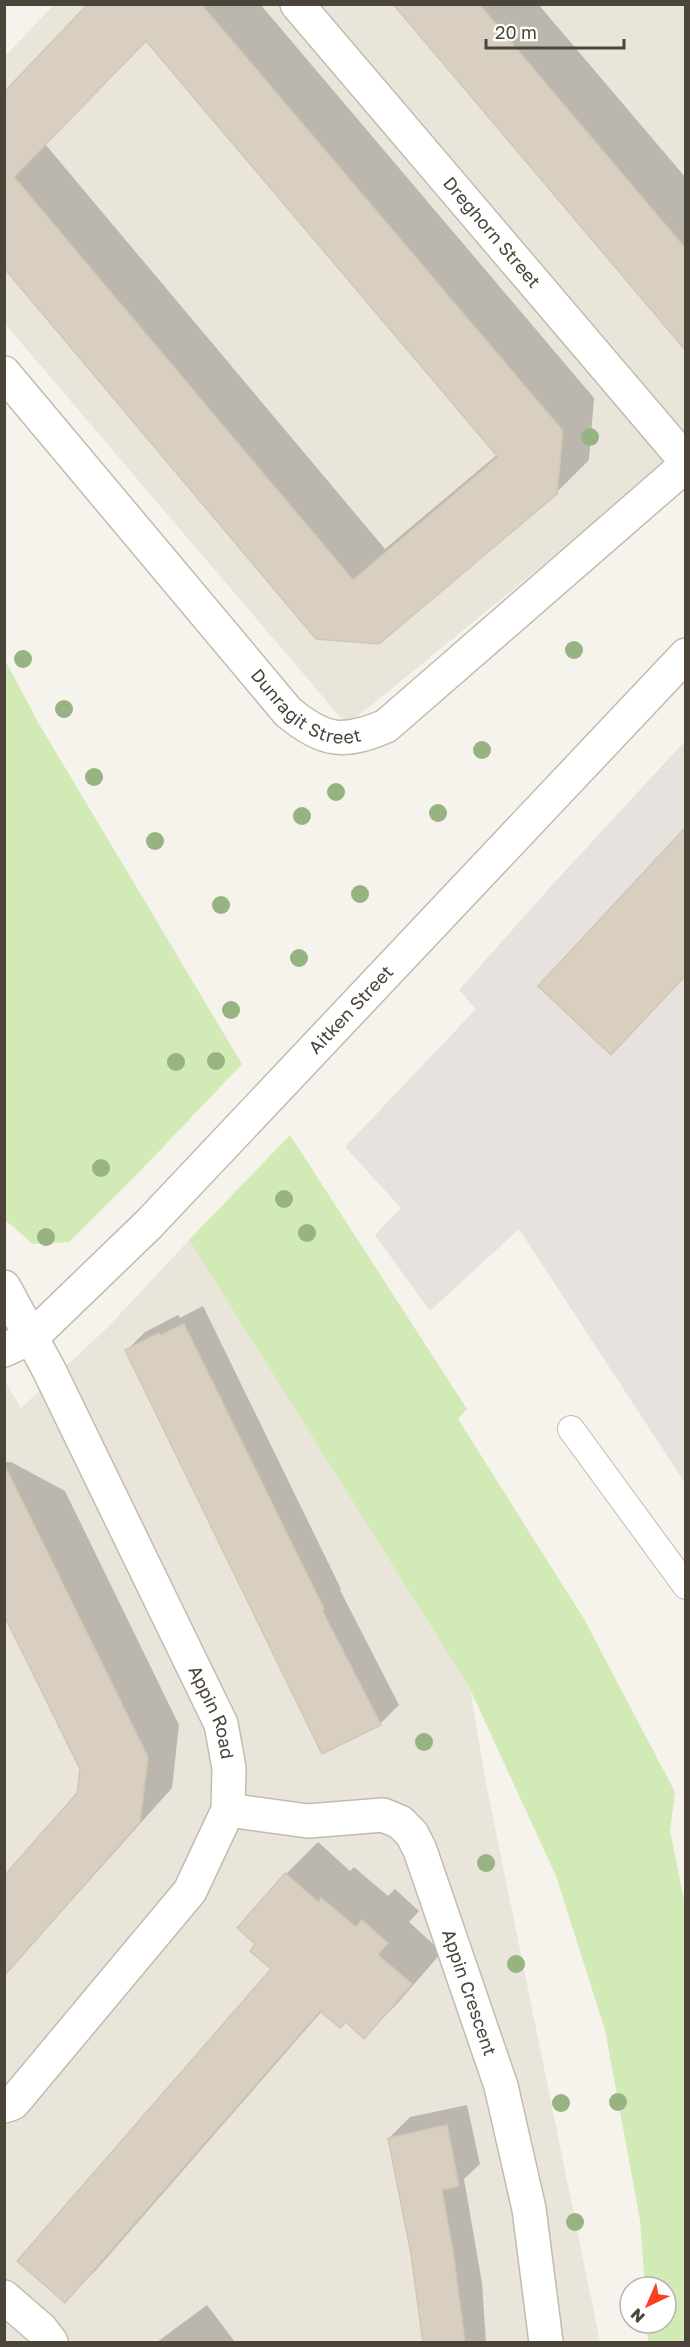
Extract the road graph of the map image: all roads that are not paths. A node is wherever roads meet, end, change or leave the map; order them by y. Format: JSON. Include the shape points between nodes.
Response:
{"nodes":[{"id":1,"x":297,"y":4,"type":"edge"},
{"id":2,"x":4,"y":373,"type":"edge"},
{"id":3,"x":686,"y":463,"type":"edge"},
{"id":4,"x":686,"y":655,"type":"edge"},
{"id":5,"x":4,"y":1287,"type":"edge"},
{"id":6,"x":18,"y":1343,"type":"edge"},
{"id":7,"x":571,"y":1429,"type":"dead end"},
{"id":8,"x":686,"y":1586,"type":"edge"},
{"id":9,"x":228,"y":1810,"type":"junction"},
{"id":10,"x":4,"y":2106,"type":"edge"},
{"id":11,"x":4,"y":2297,"type":"edge"},
{"id":12,"x":51,"y":2343,"type":"edge"},
{"id":13,"x":546,"y":2343,"type":"edge"}],
"edges":[{"from":1,"to":3,"type":"street","name":"Dreghorn Street"},
{"from":2,"to":3,"type":"street","name":"Dunragit Street","via":[[288,712],[309,729],[334,738],[362,736],[386,726]]},
{"from":4,"to":6,"type":"street","name":"Aitken Street","via":[[149,1224]]},
{"from":5,"to":6,"type":"street","name":"Appin Road"},
{"from":6,"to":9,"type":"street","name":"Appin Road","via":[[221,1724],[229,1768]]},
{"from":7,"to":8,"type":"lane"},
{"from":9,"to":10,"type":"street","name":"Appin Road","via":[[190,1891],[13,2103]]},
{"from":9,"to":13,"type":"street","name":"Appin Crescent","via":[[308,1821],[383,1815],[400,1822],[412,1834],[501,2086],[529,2209]]},
{"from":11,"to":12,"type":"street","via":[[41,2329]]}]}
